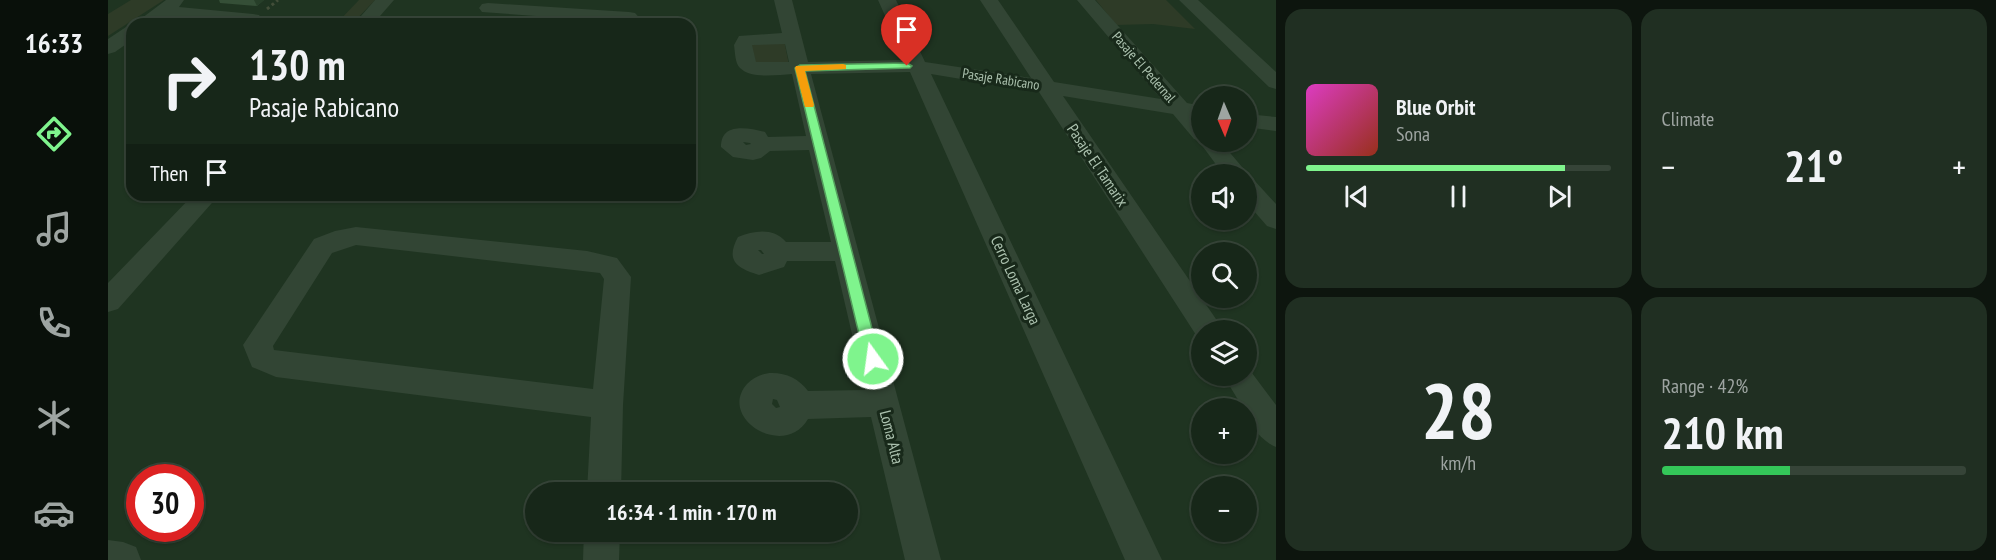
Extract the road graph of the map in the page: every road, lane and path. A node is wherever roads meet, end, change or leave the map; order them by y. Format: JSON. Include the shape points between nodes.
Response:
{"nodes":[{"id":1,"x":177,"y":0,"type":"edge"},
{"id":2,"x":385,"y":0,"type":"edge"},
{"id":3,"x":640,"y":0,"type":"edge"},
{"id":4,"x":783,"y":0,"type":"edge"},
{"id":5,"x":887,"y":0,"type":"edge"},
{"id":6,"x":989,"y":0,"type":"edge"},
{"id":7,"x":1086,"y":0,"type":"edge"},
{"id":8,"x":1188,"y":0,"type":"edge"},
{"id":9,"x":491,"y":4,"type":"edge"},
{"id":10,"x":161,"y":11,"type":"junction"},
{"id":11,"x":151,"y":18,"type":"edge"},
{"id":12,"x":242,"y":18,"type":"edge"},
{"id":13,"x":368,"y":18,"type":"edge"},
{"id":14,"x":481,"y":18,"type":"edge"},
{"id":15,"x":607,"y":18,"type":"edge"},
{"id":16,"x":633,"y":18,"type":"edge"},
{"id":17,"x":126,"y":35,"type":"edge"},
{"id":18,"x":792,"y":38,"type":"junction"},
{"id":19,"x":108,"y":48,"type":"edge"},
{"id":20,"x":918,"y":67,"type":"junction"},
{"id":21,"x":800,"y":68,"type":"junction"},
{"id":22,"x":1276,"y":83,"type":"edge"},
{"id":23,"x":1046,"y":87,"type":"junction"},
{"id":24,"x":1180,"y":109,"type":"junction"},
{"id":25,"x":1191,"y":110,"type":"edge"},
{"id":26,"x":1257,"y":121,"type":"edge"},
{"id":27,"x":1191,"y":122,"type":"edge"},
{"id":28,"x":1276,"y":124,"type":"edge"},
{"id":29,"x":818,"y":143,"type":"junction"},
{"id":30,"x":762,"y":144,"type":"dead end"},
{"id":31,"x":1217,"y":152,"type":"edge"},
{"id":32,"x":1228,"y":164,"type":"edge"},
{"id":33,"x":1257,"y":198,"type":"edge"},
{"id":34,"x":201,"y":201,"type":"edge"},
{"id":35,"x":1276,"y":220,"type":"edge"},
{"id":36,"x":846,"y":250,"type":"junction"},
{"id":37,"x":744,"y":252,"type":"dead end"},
{"id":38,"x":108,"y":301,"type":"edge"},
{"id":39,"x":1201,"y":320,"type":"edge"},
{"id":40,"x":1245,"y":386,"type":"edge"},
{"id":41,"x":884,"y":403,"type":"junction"},
{"id":42,"x":607,"y":405,"type":"junction"},
{"id":43,"x":797,"y":405,"type":"dead end"},
{"id":44,"x":1276,"y":432,"type":"edge"},
{"id":45,"x":604,"y":482,"type":"edge"},
{"id":46,"x":602,"y":542,"type":"edge"},
{"id":47,"x":108,"y":558,"type":"edge"},
{"id":48,"x":123,"y":560,"type":"edge"},
{"id":49,"x":601,"y":560,"type":"edge"},
{"id":50,"x":923,"y":560,"type":"edge"},
{"id":51,"x":1144,"y":560,"type":"edge"}],
"edges":[{"from":1,"to":10,"type":"street"},
{"from":2,"to":13,"type":"street"},
{"from":3,"to":16,"type":"street"},
{"from":4,"to":18,"type":"street","name":"Loma Alta"},
{"from":5,"to":20,"type":"street","name":"Cerro Loma Larga"},
{"from":6,"to":23,"type":"street","name":"Pasaje El Tamarix"},
{"from":7,"to":24,"type":"street","name":"Pasaje El Pedernal"},
{"from":8,"to":22,"type":"street"},
{"from":9,"to":14,"type":"street"},
{"from":9,"to":15,"type":"street"},
{"from":10,"to":11,"type":"street"},
{"from":10,"to":12,"type":"street"},
{"from":17,"to":19,"type":"street"},
{"from":18,"to":21,"type":"street","name":"Loma Alta"},
{"from":18,"to":21,"type":"street","name":"Pasaje Rabicano","via":[[746,40],[746,63],[753,68]]},
{"from":20,"to":21,"type":"street","name":"Pasaje Rabicano"},
{"from":20,"to":23,"type":"street","name":"Pasaje Rabicano"},
{"from":20,"to":51,"type":"street","name":"Cerro Loma Larga"},
{"from":21,"to":29,"type":"street","name":"Loma Alta"},
{"from":23,"to":24,"type":"street","name":"Pasaje Rabicano"},
{"from":23,"to":39,"type":"street","name":"Pasaje El Tamarix"},
{"from":24,"to":25,"type":"street","name":"Pasaje Rabicano"},
{"from":24,"to":27,"type":"street","name":"Pasaje El Pedernal"},
{"from":26,"to":28,"type":"street"},
{"from":29,"to":30,"type":"street"},
{"from":29,"to":36,"type":"street","name":"Loma Alta"},
{"from":31,"to":32,"type":"street"},
{"from":33,"to":35,"type":"street"},
{"from":34,"to":38,"type":"street"},
{"from":36,"to":37,"type":"street","via":[[778,252],[771,264],[759,265],[748,261]]},
{"from":36,"to":41,"type":"street","name":"Loma Alta"},
{"from":40,"to":44,"type":"street"},
{"from":41,"to":43,"type":"street"},
{"from":41,"to":50,"type":"street","name":"Loma Alta"},
{"from":42,"to":42,"type":"street","via":[[276,364],[263,358],[258,345],[323,246],[335,240],[356,236],[587,261],[608,265],[618,277]]},
{"from":42,"to":45,"type":"street"},
{"from":46,"to":49,"type":"street"},
{"from":47,"to":48,"type":"street"}]}
